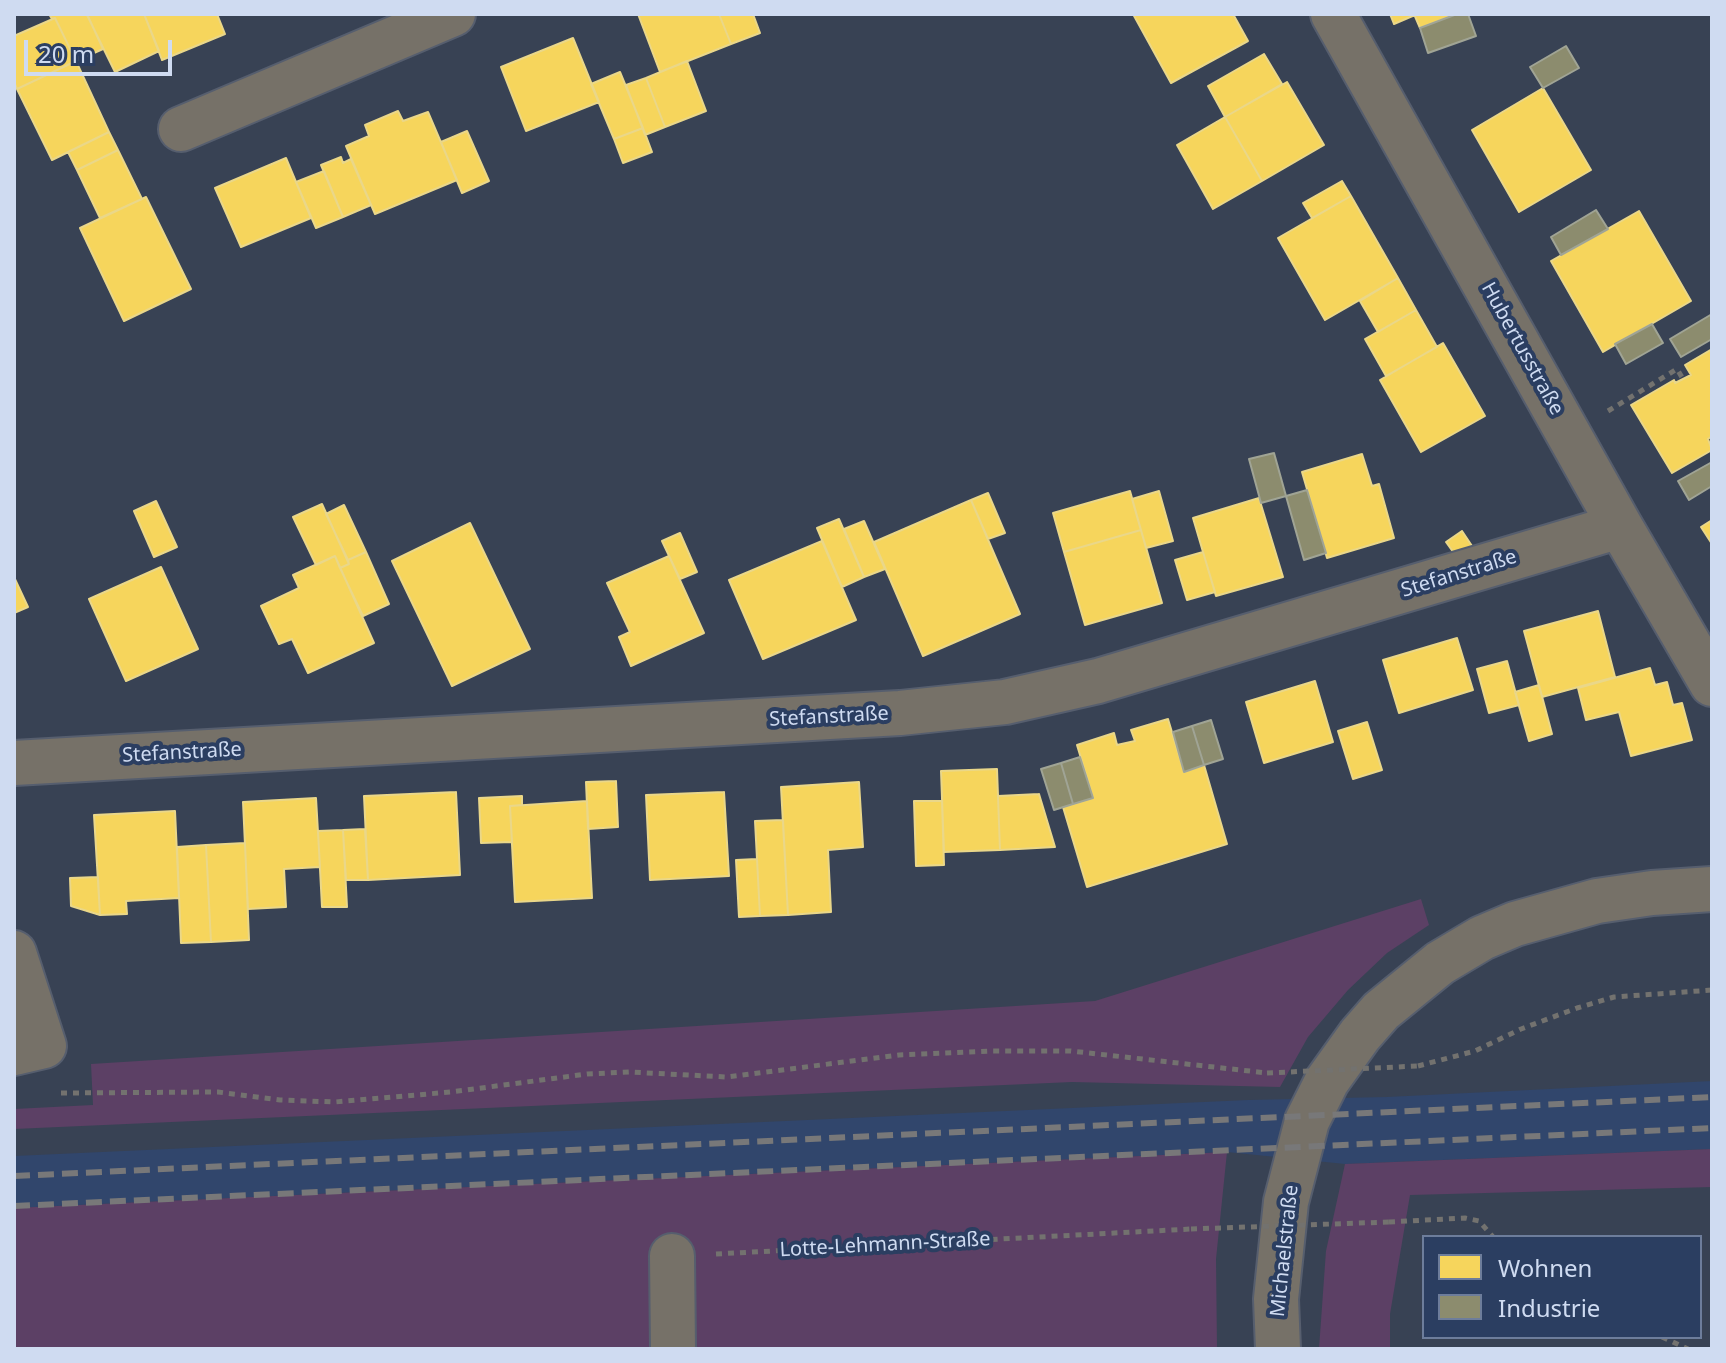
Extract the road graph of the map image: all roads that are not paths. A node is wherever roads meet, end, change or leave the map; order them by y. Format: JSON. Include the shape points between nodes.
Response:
{"nodes":[{"id":1,"x":453,"y":14,"type":"edge"},
{"id":2,"x":1333,"y":14,"type":"edge"},
{"id":3,"x":181,"y":129,"type":"dead end"},
{"id":4,"x":1620,"y":526,"type":"junction"},
{"id":5,"x":1712,"y":684,"type":"edge"},
{"id":6,"x":14,"y":763,"type":"edge"},
{"id":7,"x":1712,"y":889,"type":"edge"},
{"id":8,"x":14,"y":953,"type":"edge"},
{"id":9,"x":14,"y":1053,"type":"edge"},
{"id":10,"x":672,"y":1256,"type":"road end"},
{"id":11,"x":673,"y":1349,"type":"edge"},
{"id":12,"x":1278,"y":1349,"type":"edge"}],
"edges":[{"from":1,"to":3,"type":"street"},
{"from":2,"to":4,"type":"street","name":"Hubertusstraße"},
{"from":4,"to":5,"type":"street","name":"Hubertusstraße"},
{"from":4,"to":6,"type":"street","name":"Stefanstraße","via":[[1098,681],[1005,702],[900,713]]},
{"from":7,"to":12,"type":"street","name":"Michaelstraße","via":[[1597,901],[1515,924],[1440,963],[1381,1011],[1327,1081],[1307,1121],[1286,1202],[1276,1299]]},
{"from":8,"to":9,"type":"street","via":[[44,1046]]},
{"from":10,"to":11,"type":"street"}]}
